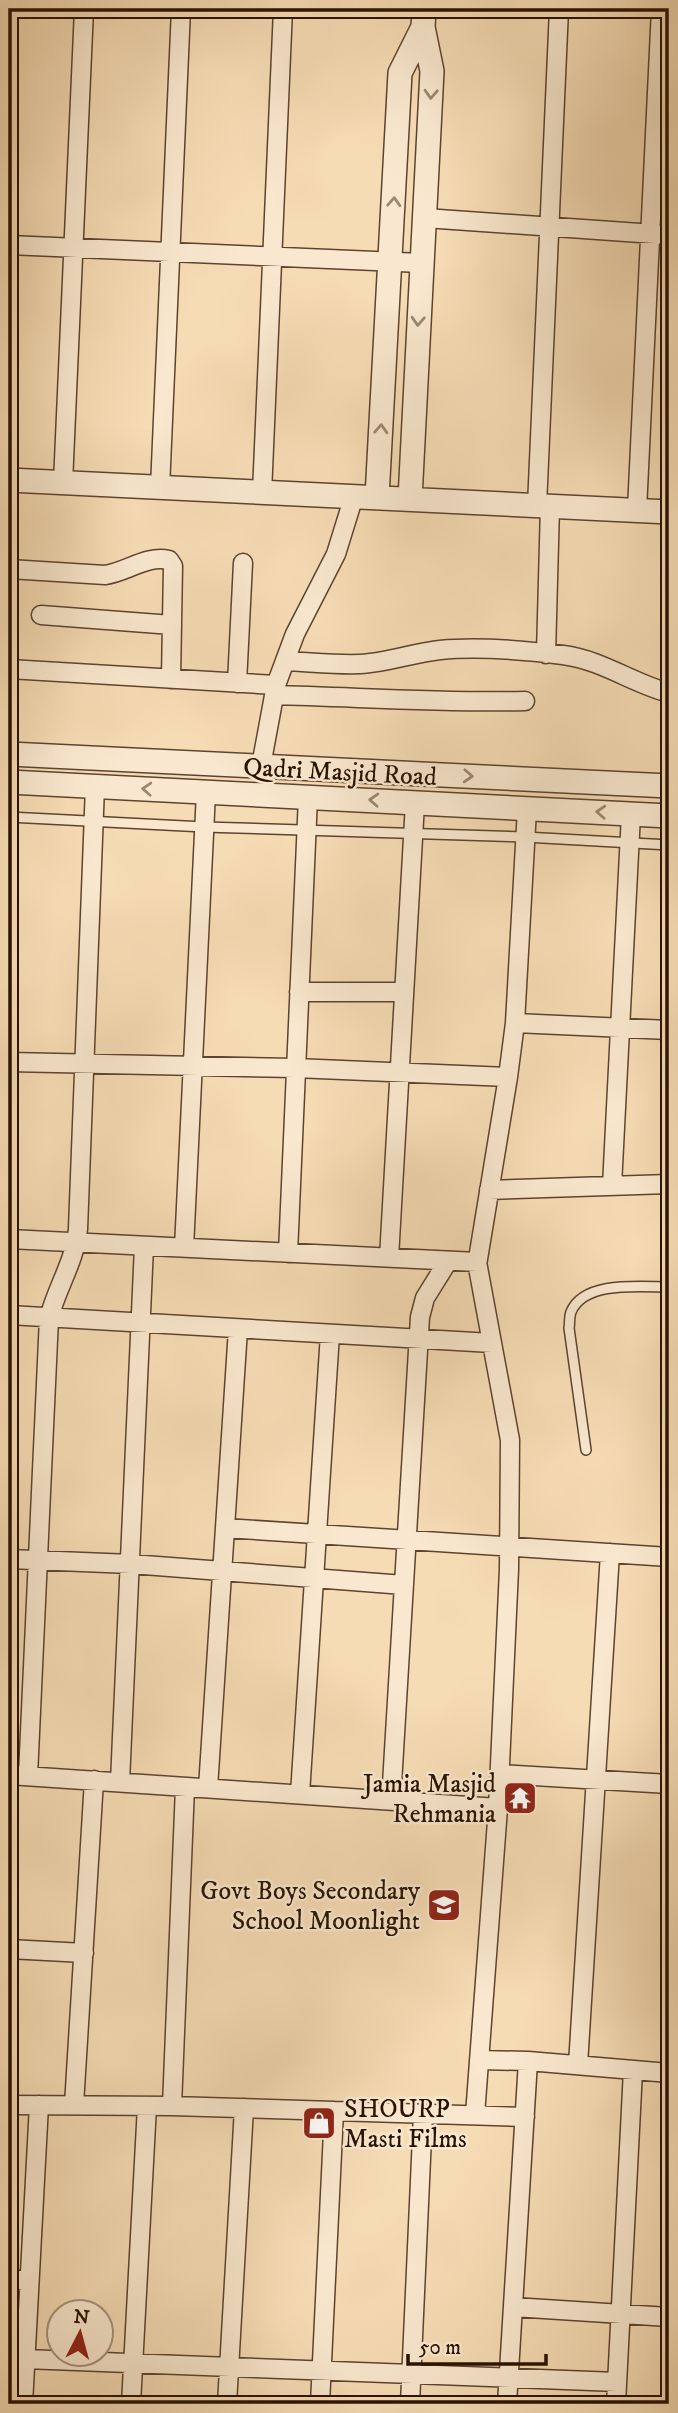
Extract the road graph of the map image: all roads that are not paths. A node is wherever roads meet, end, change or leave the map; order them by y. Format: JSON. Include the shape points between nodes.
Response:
{"nodes":[{"id":1,"x":84,"y":9,"type":"edge"},
{"id":2,"x":181,"y":9,"type":"edge"},
{"id":3,"x":283,"y":9,"type":"edge"},
{"id":4,"x":559,"y":9,"type":"edge"},
{"id":5,"x":662,"y":9,"type":"edge"},
{"id":6,"x":424,"y":18,"type":"edge"},
{"id":7,"x":425,"y":218,"type":"junction"},
{"id":8,"x":550,"y":227,"type":"junction"},
{"id":9,"x":650,"y":234,"type":"junction"},
{"id":10,"x":669,"y":235,"type":"edge"},
{"id":11,"x":9,"y":245,"type":"edge"},
{"id":12,"x":73,"y":248,"type":"junction"},
{"id":13,"x":170,"y":253,"type":"junction"},
{"id":14,"x":272,"y":257,"type":"junction"},
{"id":15,"x":390,"y":262,"type":"junction"},
{"id":16,"x":421,"y":263,"type":"junction"},
{"id":17,"x":9,"y":480,"type":"edge"},
{"id":18,"x":63,"y":483,"type":"junction"},
{"id":19,"x":160,"y":488,"type":"junction"},
{"id":20,"x":262,"y":493,"type":"junction"},
{"id":21,"x":354,"y":496,"type":"junction"},
{"id":22,"x":377,"y":497,"type":"junction"},
{"id":23,"x":410,"y":499,"type":"junction"},
{"id":24,"x":543,"y":506,"type":"junction"},
{"id":25,"x":637,"y":510,"type":"junction"},
{"id":26,"x":669,"y":512,"type":"edge"},
{"id":27,"x":243,"y":564,"type":"dead end"},
{"id":28,"x":9,"y":569,"type":"edge"},
{"id":29,"x":41,"y":615,"type":"dead end"},
{"id":30,"x":172,"y":625,"type":"junction"},
{"id":31,"x":546,"y":654,"type":"junction"},
{"id":32,"x":285,"y":661,"type":"junction"},
{"id":33,"x":9,"y":669,"type":"edge"},
{"id":34,"x":171,"y":679,"type":"junction"},
{"id":35,"x":237,"y":683,"type":"junction"},
{"id":36,"x":275,"y":690,"type":"junction"},
{"id":37,"x":669,"y":693,"type":"edge"},
{"id":38,"x":525,"y":701,"type":"dead end"},
{"id":39,"x":9,"y":754,"type":"edge"},
{"id":40,"x":261,"y":766,"type":"junction"},
{"id":41,"x":9,"y":782,"type":"edge"},
{"id":42,"x":95,"y":786,"type":"junction"},
{"id":43,"x":669,"y":786,"type":"edge"},
{"id":44,"x":206,"y":792,"type":"junction"},
{"id":45,"x":308,"y":797,"type":"junction"},
{"id":46,"x":415,"y":803,"type":"junction"},
{"id":47,"x":527,"y":808,"type":"junction"},
{"id":48,"x":631,"y":814,"type":"junction"},
{"id":49,"x":669,"y":816,"type":"edge"},
{"id":50,"x":9,"y":817,"type":"edge"},
{"id":51,"x":93,"y":821,"type":"junction"},
{"id":52,"x":204,"y":827,"type":"junction"},
{"id":53,"x":306,"y":829,"type":"junction"},
{"id":54,"x":413,"y":834,"type":"junction"},
{"id":55,"x":526,"y":836,"type":"junction"},
{"id":56,"x":629,"y":843,"type":"junction"},
{"id":57,"x":669,"y":845,"type":"edge"},
{"id":58,"x":299,"y":992,"type":"junction"},
{"id":59,"x":404,"y":992,"type":"junction"},
{"id":60,"x":515,"y":1023,"type":"junction"},
{"id":61,"x":620,"y":1027,"type":"junction"},
{"id":62,"x":669,"y":1030,"type":"edge"},
{"id":63,"x":9,"y":1062,"type":"edge"},
{"id":64,"x":85,"y":1063,"type":"junction"},
{"id":65,"x":193,"y":1065,"type":"junction"},
{"id":66,"x":295,"y":1068,"type":"junction"},
{"id":67,"x":400,"y":1072,"type":"junction"},
{"id":68,"x":508,"y":1077,"type":"junction"},
{"id":69,"x":669,"y":1184,"type":"edge"},
{"id":70,"x":611,"y":1186,"type":"junction"},
{"id":71,"x":489,"y":1190,"type":"junction"},
{"id":72,"x":9,"y":1239,"type":"edge"},
{"id":73,"x":77,"y":1243,"type":"junction"},
{"id":74,"x":144,"y":1246,"type":"junction"},
{"id":75,"x":184,"y":1248,"type":"junction"},
{"id":76,"x":288,"y":1253,"type":"junction"},
{"id":77,"x":389,"y":1258,"type":"junction"},
{"id":78,"x":448,"y":1261,"type":"junction"},
{"id":79,"x":477,"y":1265,"type":"junction"},
{"id":80,"x":669,"y":1287,"type":"edge"},
{"id":81,"x":9,"y":1315,"type":"edge"},
{"id":82,"x":49,"y":1318,"type":"junction"},
{"id":83,"x":141,"y":1324,"type":"junction"},
{"id":84,"x":238,"y":1329,"type":"junction"},
{"id":85,"x":330,"y":1334,"type":"junction"},
{"id":86,"x":418,"y":1339,"type":"junction"},
{"id":87,"x":492,"y":1343,"type":"junction"},
{"id":88,"x":586,"y":1450,"type":"dead end"},
{"id":89,"x":225,"y":1528,"type":"junction"},
{"id":90,"x":317,"y":1534,"type":"junction"},
{"id":91,"x":407,"y":1540,"type":"junction"},
{"id":92,"x":509,"y":1547,"type":"junction"},
{"id":93,"x":610,"y":1553,"type":"junction"},
{"id":94,"x":669,"y":1557,"type":"edge"},
{"id":95,"x":9,"y":1559,"type":"edge"},
{"id":96,"x":40,"y":1560,"type":"junction"},
{"id":97,"x":131,"y":1563,"type":"junction"},
{"id":98,"x":222,"y":1570,"type":"junction"},
{"id":99,"x":314,"y":1577,"type":"junction"},
{"id":100,"x":404,"y":1585,"type":"junction"},
{"id":101,"x":500,"y":1774,"type":"junction"},
{"id":102,"x":9,"y":1775,"type":"edge"},
{"id":103,"x":29,"y":1776,"type":"junction"},
{"id":104,"x":596,"y":1779,"type":"junction"},
{"id":105,"x":94,"y":1780,"type":"junction"},
{"id":106,"x":120,"y":1782,"type":"junction"},
{"id":107,"x":669,"y":1784,"type":"edge"},
{"id":108,"x":185,"y":1787,"type":"junction"},
{"id":109,"x":208,"y":1788,"type":"junction"},
{"id":110,"x":300,"y":1794,"type":"junction"},
{"id":111,"x":391,"y":1801,"type":"junction"},
{"id":112,"x":498,"y":1808,"type":"junction"},
{"id":113,"x":9,"y":1949,"type":"edge"},
{"id":114,"x":84,"y":1953,"type":"junction"},
{"id":115,"x":479,"y":2060,"type":"junction"},
{"id":116,"x":528,"y":2061,"type":"junction"},
{"id":117,"x":578,"y":2065,"type":"junction"},
{"id":118,"x":634,"y":2070,"type":"junction"},
{"id":119,"x":669,"y":2073,"type":"edge"},
{"id":120,"x":9,"y":2105,"type":"edge"},
{"id":121,"x":39,"y":2105,"type":"junction"},
{"id":122,"x":74,"y":2105,"type":"junction"},
{"id":123,"x":147,"y":2106,"type":"junction"},
{"id":124,"x":172,"y":2106,"type":"junction"},
{"id":125,"x":243,"y":2108,"type":"junction"},
{"id":126,"x":334,"y":2111,"type":"junction"},
{"id":127,"x":422,"y":2114,"type":"junction"},
{"id":128,"x":475,"y":2115,"type":"junction"},
{"id":129,"x":525,"y":2117,"type":"junction"},
{"id":130,"x":9,"y":2279,"type":"edge"},
{"id":131,"x":29,"y":2280,"type":"junction"},
{"id":132,"x":513,"y":2307,"type":"junction"},
{"id":133,"x":621,"y":2315,"type":"junction"},
{"id":134,"x":669,"y":2317,"type":"edge"},
{"id":135,"x":25,"y":2359,"type":"junction"},
{"id":136,"x":133,"y":2362,"type":"junction"},
{"id":137,"x":229,"y":2367,"type":"junction"},
{"id":138,"x":321,"y":2370,"type":"junction"},
{"id":139,"x":411,"y":2374,"type":"junction"},
{"id":140,"x":509,"y":2378,"type":"junction"},
{"id":141,"x":617,"y":2382,"type":"junction"},
{"id":142,"x":16,"y":2385,"type":"edge"},
{"id":143,"x":23,"y":2404,"type":"edge"},
{"id":144,"x":131,"y":2404,"type":"edge"},
{"id":145,"x":227,"y":2404,"type":"edge"},
{"id":146,"x":320,"y":2404,"type":"edge"},
{"id":147,"x":410,"y":2404,"type":"edge"},
{"id":148,"x":508,"y":2404,"type":"edge"},
{"id":149,"x":616,"y":2404,"type":"edge"}],
"edges":[{"from":1,"to":12,"type":"street"},
{"from":2,"to":13,"type":"street"},
{"from":3,"to":14,"type":"street"},
{"from":4,"to":8,"type":"street"},
{"from":5,"to":9,"type":"street"},
{"from":6,"to":7,"type":"street","one_way":true,"via":[[432,71]]},
{"from":15,"to":6,"type":"street","one_way":true,"via":[[401,74]]},
{"from":7,"to":8,"type":"street"},
{"from":7,"to":16,"type":"street"},
{"from":8,"to":9,"type":"street"},
{"from":8,"to":24,"type":"street"},
{"from":9,"to":10,"type":"street"},
{"from":9,"to":25,"type":"street"},
{"from":11,"to":12,"type":"street"},
{"from":12,"to":13,"type":"street"},
{"from":12,"to":18,"type":"street"},
{"from":13,"to":14,"type":"street"},
{"from":13,"to":19,"type":"street"},
{"from":14,"to":15,"type":"street"},
{"from":14,"to":20,"type":"street"},
{"from":15,"to":16,"type":"street"},
{"from":22,"to":15,"type":"street","one_way":true},
{"from":16,"to":23,"type":"street","one_way":true},
{"from":17,"to":18,"type":"street"},
{"from":18,"to":19,"type":"street"},
{"from":19,"to":20,"type":"street"},
{"from":20,"to":21,"type":"street"},
{"from":21,"to":22,"type":"street"},
{"from":21,"to":32,"type":"street","via":[[336,554]]},
{"from":22,"to":23,"type":"street"},
{"from":23,"to":24,"type":"street"},
{"from":24,"to":25,"type":"street"},
{"from":24,"to":31,"type":"street"},
{"from":25,"to":26,"type":"street"},
{"from":27,"to":35,"type":"street"},
{"from":28,"to":30,"type":"street","via":[[105,575],[139,563],[169,560],[173,566]]},
{"from":29,"to":30,"type":"street"},
{"from":30,"to":34,"type":"street"},
{"from":31,"to":32,"type":"street","via":[[475,649],[358,664]]},
{"from":31,"to":37,"type":"street","via":[[600,663]]},
{"from":32,"to":36,"type":"street"},
{"from":33,"to":34,"type":"street"},
{"from":34,"to":35,"type":"street"},
{"from":35,"to":36,"type":"street"},
{"from":36,"to":38,"type":"street","via":[[412,702]]},
{"from":36,"to":40,"type":"street"},
{"from":39,"to":40,"type":"street","name":"Qadri Masjid Road"},
{"from":40,"to":43,"type":"street","name":"Qadri Masjid Road","one_way":true},
{"from":41,"to":42,"type":"street","name":"Qadri Masjid Road"},
{"from":44,"to":42,"type":"street","name":"Qadri Masjid Road","one_way":true},
{"from":42,"to":51,"type":"street"},
{"from":44,"to":45,"type":"street","name":"Qadri Masjid Road"},
{"from":44,"to":52,"type":"street"},
{"from":46,"to":45,"type":"street","name":"Qadri Masjid Road","one_way":true},
{"from":45,"to":53,"type":"street"},
{"from":46,"to":47,"type":"street","name":"Qadri Masjid Road"},
{"from":46,"to":54,"type":"street"},
{"from":48,"to":47,"type":"street","name":"Qadri Masjid Road","one_way":true},
{"from":47,"to":55,"type":"street"},
{"from":48,"to":49,"type":"street","name":"Qadri Masjid Road"},
{"from":48,"to":56,"type":"street"},
{"from":50,"to":51,"type":"lane"},
{"from":51,"to":52,"type":"lane"},
{"from":51,"to":64,"type":"street"},
{"from":52,"to":53,"type":"lane"},
{"from":52,"to":65,"type":"street"},
{"from":53,"to":54,"type":"lane"},
{"from":53,"to":58,"type":"street"},
{"from":54,"to":55,"type":"lane"},
{"from":54,"to":59,"type":"street"},
{"from":55,"to":56,"type":"lane"},
{"from":55,"to":60,"type":"street"},
{"from":56,"to":57,"type":"lane"},
{"from":56,"to":61,"type":"street"},
{"from":58,"to":59,"type":"street"},
{"from":58,"to":66,"type":"street"},
{"from":59,"to":67,"type":"street"},
{"from":60,"to":61,"type":"street"},
{"from":60,"to":68,"type":"street"},
{"from":61,"to":62,"type":"street"},
{"from":61,"to":70,"type":"street"},
{"from":63,"to":64,"type":"street"},
{"from":64,"to":65,"type":"street"},
{"from":64,"to":73,"type":"street"},
{"from":65,"to":66,"type":"street"},
{"from":65,"to":75,"type":"street"},
{"from":66,"to":67,"type":"street"},
{"from":66,"to":76,"type":"street"},
{"from":67,"to":68,"type":"street"},
{"from":67,"to":77,"type":"street"},
{"from":68,"to":71,"type":"street"},
{"from":69,"to":70,"type":"street"},
{"from":70,"to":71,"type":"street"},
{"from":71,"to":79,"type":"street"},
{"from":72,"to":73,"type":"street"},
{"from":73,"to":74,"type":"street"},
{"from":73,"to":82,"type":"street"},
{"from":74,"to":75,"type":"street"},
{"from":74,"to":83,"type":"street"},
{"from":75,"to":76,"type":"street"},
{"from":76,"to":77,"type":"street"},
{"from":77,"to":78,"type":"street"},
{"from":78,"to":79,"type":"street"},
{"from":78,"to":86,"type":"street","via":[[425,1298]]},
{"from":79,"to":87,"type":"street"},
{"from":80,"to":88,"type":"lane","via":[[593,1292],[579,1299],[571,1312],[569,1328]]},
{"from":81,"to":82,"type":"street"},
{"from":82,"to":83,"type":"street"},
{"from":82,"to":96,"type":"street"},
{"from":83,"to":84,"type":"street"},
{"from":83,"to":97,"type":"street"},
{"from":84,"to":85,"type":"street"},
{"from":84,"to":89,"type":"street"},
{"from":85,"to":86,"type":"street"},
{"from":85,"to":90,"type":"street"},
{"from":86,"to":87,"type":"street"},
{"from":86,"to":91,"type":"street"},
{"from":87,"to":92,"type":"street","via":[[510,1440]]},
{"from":89,"to":90,"type":"street"},
{"from":89,"to":98,"type":"street"},
{"from":90,"to":91,"type":"street"},
{"from":90,"to":99,"type":"street"},
{"from":91,"to":92,"type":"street"},
{"from":91,"to":100,"type":"street"},
{"from":92,"to":93,"type":"street"},
{"from":92,"to":101,"type":"street"},
{"from":93,"to":94,"type":"street"},
{"from":93,"to":104,"type":"street"},
{"from":95,"to":96,"type":"street"},
{"from":96,"to":97,"type":"street"},
{"from":96,"to":103,"type":"street"},
{"from":97,"to":98,"type":"street"},
{"from":97,"to":106,"type":"street"},
{"from":98,"to":99,"type":"street"},
{"from":98,"to":109,"type":"street"},
{"from":99,"to":100,"type":"street"},
{"from":99,"to":110,"type":"street"},
{"from":100,"to":111,"type":"street"},
{"from":101,"to":104,"type":"street"},
{"from":101,"to":112,"type":"street"},
{"from":102,"to":103,"type":"street"},
{"from":103,"to":105,"type":"street"},
{"from":104,"to":107,"type":"street"},
{"from":104,"to":117,"type":"street"},
{"from":105,"to":106,"type":"street"},
{"from":105,"to":114,"type":"street"},
{"from":106,"to":108,"type":"street"},
{"from":108,"to":109,"type":"street"},
{"from":108,"to":124,"type":"street"},
{"from":109,"to":110,"type":"street"},
{"from":110,"to":111,"type":"street"},
{"from":111,"to":112,"type":"street"},
{"from":112,"to":115,"type":"street"},
{"from":113,"to":114,"type":"street"},
{"from":114,"to":122,"type":"street"},
{"from":115,"to":116,"type":"street"},
{"from":115,"to":128,"type":"street"},
{"from":116,"to":117,"type":"street"},
{"from":116,"to":129,"type":"street"},
{"from":117,"to":118,"type":"street"},
{"from":118,"to":119,"type":"street"},
{"from":118,"to":133,"type":"street"},
{"from":120,"to":121,"type":"street"},
{"from":121,"to":122,"type":"street"},
{"from":121,"to":131,"type":"street"},
{"from":122,"to":123,"type":"street"},
{"from":123,"to":124,"type":"street"},
{"from":123,"to":136,"type":"street"},
{"from":124,"to":125,"type":"street"},
{"from":125,"to":126,"type":"street"},
{"from":125,"to":137,"type":"street"},
{"from":126,"to":127,"type":"street"},
{"from":126,"to":138,"type":"street"},
{"from":127,"to":128,"type":"street"},
{"from":127,"to":139,"type":"street"},
{"from":128,"to":129,"type":"street"},
{"from":129,"to":132,"type":"street"},
{"from":130,"to":131,"type":"street"},
{"from":131,"to":135,"type":"street"},
{"from":132,"to":133,"type":"street"},
{"from":132,"to":140,"type":"street"},
{"from":133,"to":134,"type":"street"},
{"from":133,"to":141,"type":"street"},
{"from":135,"to":136,"type":"street"},
{"from":135,"to":142,"type":"street"},
{"from":136,"to":137,"type":"street"},
{"from":136,"to":144,"type":"street"},
{"from":137,"to":138,"type":"street"},
{"from":137,"to":145,"type":"street"},
{"from":138,"to":139,"type":"street"},
{"from":138,"to":146,"type":"street"},
{"from":139,"to":140,"type":"street"},
{"from":139,"to":147,"type":"street"},
{"from":140,"to":141,"type":"street"},
{"from":140,"to":148,"type":"street"},
{"from":141,"to":149,"type":"street"},
{"from":142,"to":143,"type":"street"}]}
